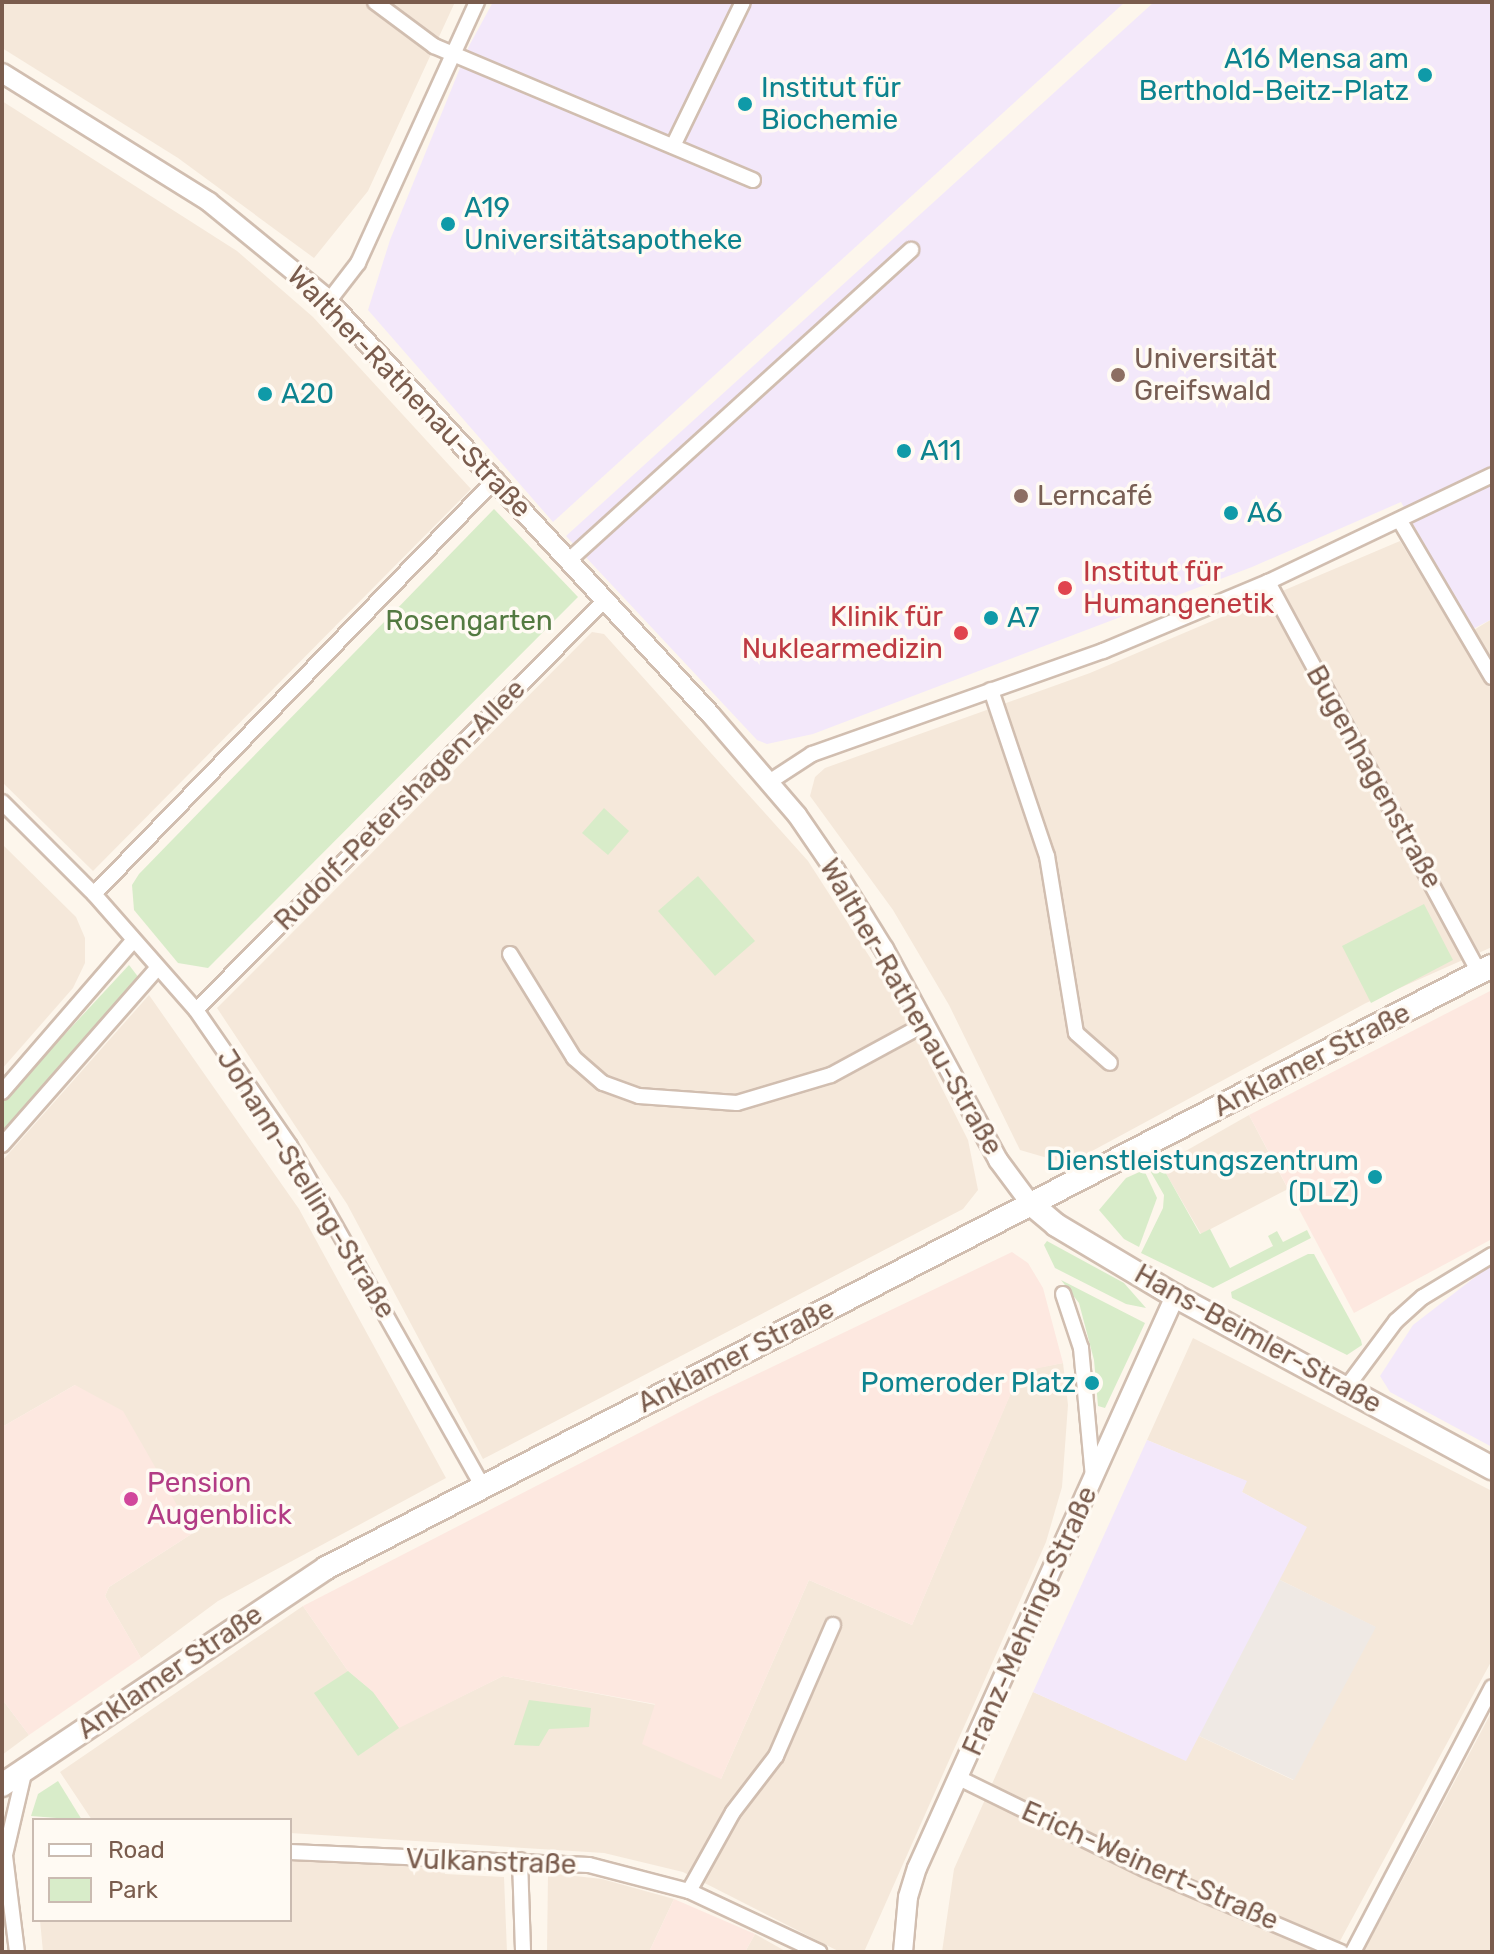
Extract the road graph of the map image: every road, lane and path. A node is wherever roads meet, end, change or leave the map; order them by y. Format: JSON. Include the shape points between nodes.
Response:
{"nodes":[{"id":1,"x":375,"y":2,"type":"edge"},
{"id":2,"x":477,"y":2,"type":"edge"},
{"id":3,"x":743,"y":2,"type":"edge"},
{"id":4,"x":451,"y":52,"type":"junction"},
{"id":5,"x":2,"y":73,"type":"edge"},
{"id":6,"x":673,"y":146,"type":"junction"},
{"id":7,"x":753,"y":180,"type":"dead end"},
{"id":8,"x":911,"y":250,"type":"dead end"},
{"id":9,"x":328,"y":302,"type":"junction"},
{"id":10,"x":1492,"y":475,"type":"edge"},
{"id":11,"x":496,"y":479,"type":"junction"},
{"id":12,"x":1400,"y":521,"type":"junction"},
{"id":13,"x":569,"y":560,"type":"junction"},
{"id":14,"x":1268,"y":582,"type":"junction"},
{"id":15,"x":605,"y":600,"type":"junction"},
{"id":16,"x":1492,"y":677,"type":"edge"},
{"id":17,"x":991,"y":690,"type":"junction"},
{"id":18,"x":769,"y":782,"type":"junction"},
{"id":19,"x":2,"y":802,"type":"edge"},
{"id":20,"x":94,"y":894,"type":"junction"},
{"id":21,"x":132,"y":942,"type":"junction"},
{"id":22,"x":510,"y":954,"type":"dead end"},
{"id":23,"x":156,"y":970,"type":"junction"},
{"id":24,"x":1486,"y":970,"type":"edge"},
{"id":25,"x":196,"y":1010,"type":"junction"},
{"id":26,"x":925,"y":1024,"type":"junction"},
{"id":27,"x":1110,"y":1063,"type":"dead end"},
{"id":28,"x":2,"y":1092,"type":"edge"},
{"id":29,"x":2,"y":1145,"type":"edge"},
{"id":30,"x":1030,"y":1203,"type":"junction"},
{"id":31,"x":1492,"y":1255,"type":"edge"},
{"id":32,"x":1063,"y":1294,"type":"dead end"},
{"id":33,"x":1175,"y":1296,"type":"junction"},
{"id":34,"x":1346,"y":1388,"type":"junction"},
{"id":35,"x":1492,"y":1468,"type":"edge"},
{"id":36,"x":1093,"y":1482,"type":"junction"},
{"id":37,"x":481,"y":1484,"type":"junction"},
{"id":38,"x":833,"y":1625,"type":"dead end"},
{"id":39,"x":1492,"y":1687,"type":"edge"},
{"id":40,"x":25,"y":1769,"type":"junction"},
{"id":41,"x":959,"y":1778,"type":"junction"},
{"id":42,"x":2,"y":1785,"type":"edge"},
{"id":43,"x":4,"y":1852,"type":"edge"},
{"id":44,"x":292,"y":1852,"type":"edge"},
{"id":45,"x":520,"y":1860,"type":"junction"},
{"id":46,"x":689,"y":1891,"type":"junction"},
{"id":47,"x":17,"y":1952,"type":"edge"},
{"id":48,"x":523,"y":1952,"type":"edge"},
{"id":49,"x":819,"y":1952,"type":"edge"},
{"id":50,"x":903,"y":1952,"type":"edge"},
{"id":51,"x":1341,"y":1952,"type":"edge"},
{"id":52,"x":1353,"y":1952,"type":"edge"}],
"edges":[{"from":1,"to":4,"type":"street"},
{"from":2,"to":4,"type":"street"},
{"from":3,"to":6,"type":"street"},
{"from":4,"to":6,"type":"street"},
{"from":4,"to":9,"type":"street","via":[[358,263]]},
{"from":5,"to":9,"type":"street","name":"Walther-Rathenau-Straße","via":[[209,202]]},
{"from":6,"to":7,"type":"street"},
{"from":8,"to":13,"type":"street"},
{"from":9,"to":11,"type":"street","name":"Walther-Rathenau-Straße"},
{"from":10,"to":12,"type":"street"},
{"from":11,"to":13,"type":"street","name":"Walther-Rathenau-Straße"},
{"from":11,"to":20,"type":"street"},
{"from":12,"to":14,"type":"street"},
{"from":12,"to":16,"type":"street"},
{"from":13,"to":15,"type":"street","name":"Walther-Rathenau-Straße"},
{"from":14,"to":17,"type":"street","via":[[1103,651]]},
{"from":14,"to":24,"type":"street","name":"Bugenhagenstraße"},
{"from":15,"to":18,"type":"street","name":"Walther-Rathenau-Straße"},
{"from":15,"to":25,"type":"street","name":"Rudolf-Petershagen-Allee"},
{"from":17,"to":18,"type":"street","via":[[812,754]]},
{"from":17,"to":27,"type":"street","via":[[1047,856],[1076,1033]]},
{"from":18,"to":26,"type":"street","name":"Walther-Rathenau-Straße","via":[[836,872]]},
{"from":19,"to":20,"type":"street","name":"Johann-Stelling-Straße"},
{"from":20,"to":21,"type":"street","name":"Johann-Stelling-Straße"},
{"from":21,"to":23,"type":"street","name":"Johann-Stelling-Straße"},
{"from":21,"to":28,"type":"street"},
{"from":22,"to":26,"type":"street","via":[[574,1058],[603,1083],[639,1096],[737,1103],[831,1075]]},
{"from":23,"to":25,"type":"street","name":"Johann-Stelling-Straße"},
{"from":23,"to":29,"type":"street"},
{"from":24,"to":30,"type":"main road","name":"Anklamer Straße"},
{"from":25,"to":37,"type":"street","name":"Johann-Stelling-Straße","via":[[290,1146]]},
{"from":26,"to":30,"type":"street","name":"Walther-Rathenau-Straße","via":[[998,1160]]},
{"from":30,"to":33,"type":"main road","name":"Hans-Beimler-Straße","via":[[1056,1225]]},
{"from":30,"to":37,"type":"main road","name":"Anklamer Straße","via":[[799,1326]]},
{"from":31,"to":34,"type":"street","via":[[1423,1297],[1396,1321]]},
{"from":32,"to":36,"type":"street","via":[[1081,1348]]},
{"from":33,"to":34,"type":"main road","name":"Hans-Beimler-Straße"},
{"from":33,"to":36,"type":"street","name":"Franz-Mehring-Straße"},
{"from":34,"to":35,"type":"main road","name":"Hans-Beimler-Straße"},
{"from":36,"to":41,"type":"street","name":"Franz-Mehring-Straße"},
{"from":37,"to":40,"type":"main road","name":"Anklamer Straße","via":[[326,1568]]},
{"from":38,"to":46,"type":"street","via":[[776,1756],[733,1812]]},
{"from":39,"to":52,"type":"street"},
{"from":40,"to":42,"type":"main road","name":"Anklamer Straße"},
{"from":40,"to":43,"type":"street"},
{"from":41,"to":50,"type":"street","name":"Franz-Mehring-Straße","via":[[912,1883]]},
{"from":41,"to":51,"type":"street","name":"Erich-Weinert-Straße","via":[[1145,1869]]},
{"from":43,"to":47,"type":"street"},
{"from":44,"to":45,"type":"street","name":"Vulkanstraße","via":[[506,1864]]},
{"from":45,"to":46,"type":"street","name":"Vulkanstraße","via":[[589,1865]]},
{"from":45,"to":48,"type":"street"},
{"from":46,"to":49,"type":"street","name":"Vulkanstraße"}]}
